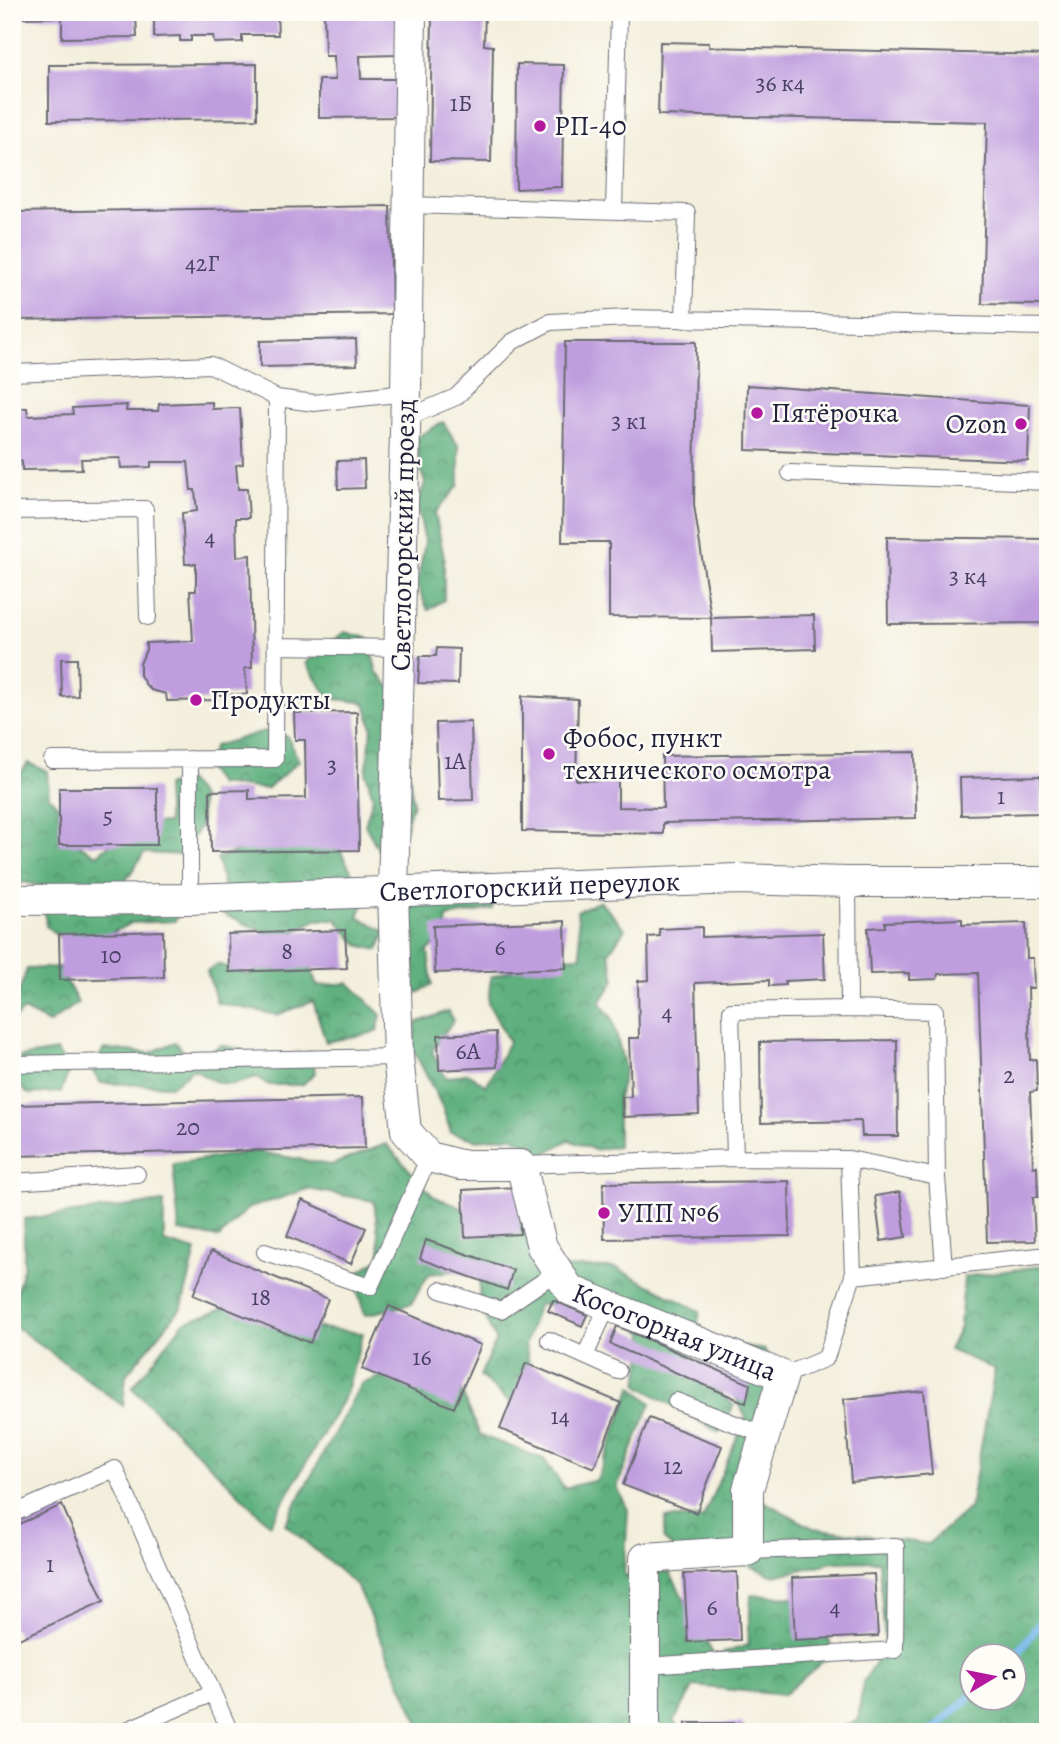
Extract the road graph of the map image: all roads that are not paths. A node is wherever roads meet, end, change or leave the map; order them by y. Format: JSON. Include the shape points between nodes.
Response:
{"nodes":[{"id":1,"x":411,"y":12,"type":"edge"},
{"id":2,"x":619,"y":12,"type":"edge"},
{"id":3,"x":409,"y":205,"type":"junction"},
{"id":4,"x":614,"y":211,"type":"junction"},
{"id":5,"x":684,"y":320,"type":"junction"},
{"id":6,"x":1048,"y":327,"type":"edge"},
{"id":7,"x":12,"y":373,"type":"edge"},
{"id":8,"x":278,"y":398,"type":"junction"},
{"id":9,"x":406,"y":405,"type":"junction"},
{"id":10,"x":790,"y":473,"type":"dead end"},
{"id":11,"x":1048,"y":482,"type":"edge"},
{"id":12,"x":12,"y":511,"type":"edge"},
{"id":13,"x":148,"y":617,"type":"dead end"},
{"id":14,"x":277,"y":646,"type":"junction"},
{"id":15,"x":401,"y":648,"type":"junction"},
{"id":16,"x":190,"y":759,"type":"junction"},
{"id":17,"x":52,"y":761,"type":"dead end"},
{"id":18,"x":848,"y":882,"type":"junction"},
{"id":19,"x":1048,"y":882,"type":"edge"},
{"id":20,"x":393,"y":891,"type":"junction"},
{"id":21,"x":190,"y":899,"type":"junction"},
{"id":22,"x":12,"y":900,"type":"edge"},
{"id":23,"x":849,"y":1009,"type":"junction"},
{"id":24,"x":398,"y":1057,"type":"junction"},
{"id":25,"x":12,"y":1064,"type":"edge"},
{"id":26,"x":429,"y":1157,"type":"junction"},
{"id":27,"x":735,"y":1158,"type":"junction"},
{"id":28,"x":849,"y":1159,"type":"junction"},
{"id":29,"x":521,"y":1165,"type":"junction"},
{"id":30,"x":137,"y":1174,"type":"dead end"},
{"id":31,"x":937,"y":1177,"type":"junction"},
{"id":32,"x":12,"y":1182,"type":"edge"},
{"id":33,"x":265,"y":1252,"type":"dead end"},
{"id":34,"x":1048,"y":1255,"type":"edge"},
{"id":35,"x":944,"y":1267,"type":"junction"},
{"id":36,"x":558,"y":1271,"type":"junction"},
{"id":37,"x":853,"y":1276,"type":"junction"},
{"id":38,"x":440,"y":1290,"type":"dead end"},
{"id":39,"x":608,"y":1306,"type":"junction"},
{"id":40,"x":549,"y":1340,"type":"dead end"},
{"id":41,"x":585,"y":1356,"type":"junction"},
{"id":42,"x":618,"y":1371,"type":"dead end"},
{"id":43,"x":783,"y":1376,"type":"junction"},
{"id":44,"x":676,"y":1401,"type":"dead end"},
{"id":45,"x":764,"y":1435,"type":"junction"},
{"id":46,"x":12,"y":1514,"type":"edge"},
{"id":47,"x":748,"y":1551,"type":"junction"},
{"id":48,"x":645,"y":1666,"type":"junction"},
{"id":49,"x":213,"y":1693,"type":"junction"},
{"id":50,"x":122,"y":1732,"type":"edge"},
{"id":51,"x":230,"y":1732,"type":"edge"},
{"id":52,"x":645,"y":1732,"type":"edge"}],
"edges":[{"from":1,"to":3,"type":"street","name":"Светлогорский проезд"},
{"from":2,"to":4,"type":"lane"},
{"from":3,"to":4,"type":"lane"},
{"from":3,"to":9,"type":"street","name":"Светлогорский проезд"},
{"from":4,"to":5,"type":"lane","via":[[687,212]]},
{"from":5,"to":6,"type":"lane"},
{"from":5,"to":9,"type":"lane","via":[[550,322],[512,342],[456,397]]},
{"from":7,"to":8,"type":"lane","via":[[211,365]]},
{"from":8,"to":9,"type":"lane"},
{"from":8,"to":14,"type":"lane"},
{"from":9,"to":15,"type":"street","name":"Светлогорский проезд"},
{"from":10,"to":11,"type":"lane"},
{"from":12,"to":13,"type":"lane","via":[[145,509]]},
{"from":14,"to":15,"type":"lane"},
{"from":14,"to":16,"type":"lane","via":[[275,759]]},
{"from":15,"to":20,"type":"street","name":"Светлогорский проезд"},
{"from":16,"to":17,"type":"lane"},
{"from":16,"to":21,"type":"lane"},
{"from":18,"to":19,"type":"street","name":"Светлогорский переулок"},
{"from":18,"to":20,"type":"street","name":"Светлогорский переулок","via":[[738,879]]},
{"from":18,"to":23,"type":"lane"},
{"from":20,"to":21,"type":"street","name":"Светлогорский переулок"},
{"from":20,"to":24,"type":"street","name":"Светлогорский проезд"},
{"from":21,"to":22,"type":"street","name":"Светлогорский переулок"},
{"from":23,"to":27,"type":"lane","via":[[731,1012]]},
{"from":23,"to":31,"type":"lane","via":[[935,1011]]},
{"from":24,"to":25,"type":"lane"},
{"from":24,"to":26,"type":"street","via":[[406,1130]]},
{"from":26,"to":29,"type":"street","via":[[460,1165]]},
{"from":26,"to":33,"type":"lane","via":[[370,1287]]},
{"from":27,"to":28,"type":"lane"},
{"from":27,"to":29,"type":"lane"},
{"from":28,"to":31,"type":"lane"},
{"from":28,"to":37,"type":"lane"},
{"from":29,"to":36,"type":"street","name":"Косогорная улица","via":[[541,1247]]},
{"from":30,"to":32,"type":"lane"},
{"from":31,"to":35,"type":"lane"},
{"from":34,"to":35,"type":"lane"},
{"from":35,"to":37,"type":"lane"},
{"from":36,"to":38,"type":"lane","via":[[501,1310]]},
{"from":36,"to":39,"type":"street","name":"Косогорная улица","via":[[570,1290]]},
{"from":37,"to":43,"type":"lane","via":[[826,1358]]},
{"from":39,"to":41,"type":"lane"},
{"from":39,"to":43,"type":"street","name":"Косогорная улица"},
{"from":40,"to":41,"type":"lane"},
{"from":41,"to":42,"type":"lane"},
{"from":43,"to":45,"type":"street","name":"Косогорная улица"},
{"from":44,"to":45,"type":"lane"},
{"from":45,"to":47,"type":"street","name":"Косогорная улица","via":[[748,1489]]},
{"from":46,"to":49,"type":"lane","via":[[115,1469]]},
{"from":47,"to":48,"type":"street","via":[[645,1558]]},
{"from":47,"to":48,"type":"lane","via":[[896,1546],[895,1650]]},
{"from":48,"to":52,"type":"street"},
{"from":49,"to":50,"type":"lane"},
{"from":49,"to":51,"type":"lane"}]}
